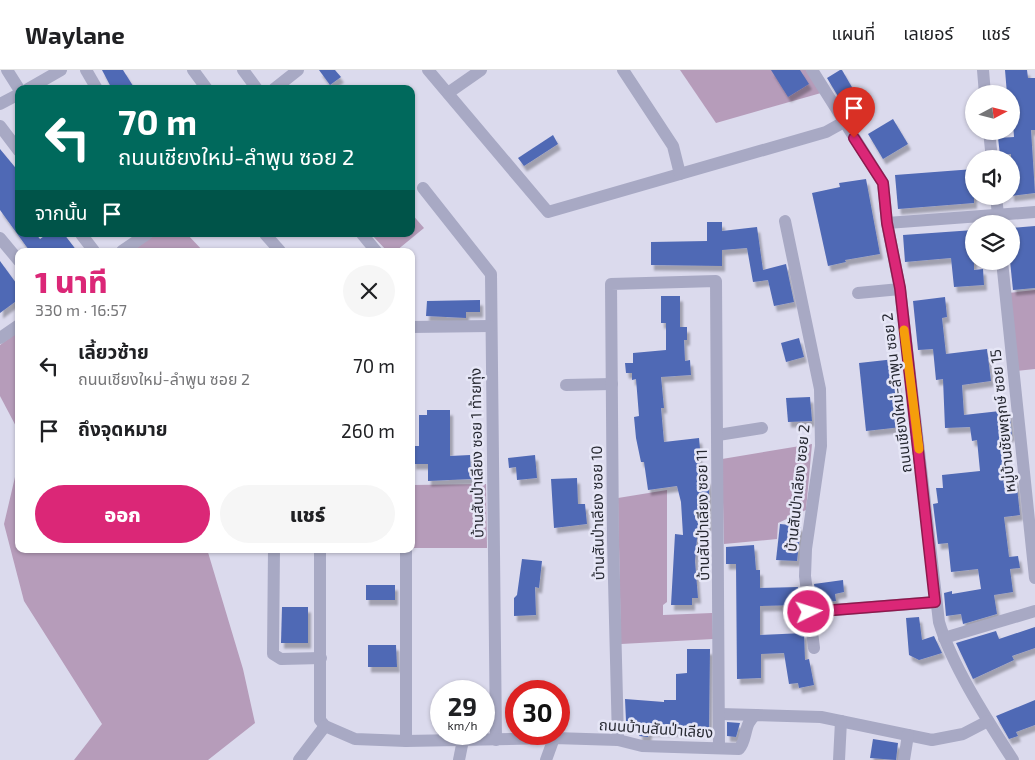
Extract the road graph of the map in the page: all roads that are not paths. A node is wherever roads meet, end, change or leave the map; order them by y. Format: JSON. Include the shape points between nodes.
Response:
{"nodes":[{"id":1,"x":6,"y":70,"type":"edge"},
{"id":2,"x":61,"y":70,"type":"edge"},
{"id":3,"x":86,"y":70,"type":"edge"},
{"id":4,"x":193,"y":70,"type":"edge"},
{"id":5,"x":243,"y":70,"type":"edge"},
{"id":6,"x":298,"y":70,"type":"edge"},
{"id":7,"x":428,"y":70,"type":"edge"},
{"id":8,"x":481,"y":70,"type":"edge"},
{"id":9,"x":623,"y":70,"type":"edge"},
{"id":10,"x":812,"y":70,"type":"edge"},
{"id":11,"x":983,"y":70,"type":"edge"},
{"id":12,"x":16,"y":85,"type":"edge"},
{"id":13,"x":35,"y":85,"type":"edge"},
{"id":14,"x":95,"y":85,"type":"edge"},
{"id":15,"x":204,"y":85,"type":"edge"},
{"id":16,"x":254,"y":85,"type":"edge"},
{"id":17,"x":279,"y":85,"type":"edge"},
{"id":18,"x":984,"y":85,"type":"edge"},
{"id":19,"x":448,"y":93,"type":"junction"},
{"id":20,"x":15,"y":96,"type":"edge"},
{"id":21,"x":0,"y":104,"type":"edge"},
{"id":22,"x":844,"y":122,"type":"junction"},
{"id":23,"x":0,"y":126,"type":"edge"},
{"id":24,"x":15,"y":146,"type":"edge"},
{"id":25,"x":680,"y":174,"type":"junction"},
{"id":26,"x":423,"y":188,"type":"dead end"},
{"id":27,"x":1035,"y":212,"type":"edge"},
{"id":28,"x":1020,"y":215,"type":"edge"},
{"id":29,"x":786,"y":221,"type":"dead end"},
{"id":30,"x":965,"y":221,"type":"edge"},
{"id":31,"x":887,"y":223,"type":"junction"},
{"id":32,"x":83,"y":237,"type":"edge"},
{"id":33,"x":143,"y":237,"type":"edge"},
{"id":34,"x":268,"y":237,"type":"edge"},
{"id":35,"x":364,"y":237,"type":"edge"},
{"id":36,"x":0,"y":238,"type":"edge"},
{"id":37,"x":92,"y":248,"type":"edge"},
{"id":38,"x":126,"y":248,"type":"edge"},
{"id":39,"x":277,"y":248,"type":"edge"},
{"id":40,"x":374,"y":248,"type":"edge"},
{"id":41,"x":15,"y":256,"type":"edge"},
{"id":42,"x":1003,"y":270,"type":"edge"},
{"id":43,"x":716,"y":281,"type":"joint"},
{"id":44,"x":900,"y":288,"type":"junction"},
{"id":45,"x":858,"y":293,"type":"dead end"},
{"id":46,"x":490,"y":326,"type":"junction"},
{"id":47,"x":415,"y":327,"type":"edge"},
{"id":48,"x":15,"y":329,"type":"edge"},
{"id":49,"x":0,"y":338,"type":"edge"},
{"id":50,"x":612,"y":384,"type":"junction"},
{"id":51,"x":566,"y":385,"type":"dead end"},
{"id":52,"x":762,"y":428,"type":"dead end"},
{"id":53,"x":718,"y":435,"type":"junction"},
{"id":54,"x":1029,"y":471,"type":"edge"},
{"id":55,"x":274,"y":553,"type":"edge"},
{"id":56,"x":320,"y":553,"type":"edge"},
{"id":57,"x":406,"y":553,"type":"edge"},
{"id":58,"x":1035,"y":578,"type":"edge"},
{"id":59,"x":935,"y":602,"type":"junction"},
{"id":60,"x":1035,"y":611,"type":"edge"},
{"id":61,"x":809,"y":612,"type":"junction"},
{"id":62,"x":944,"y":638,"type":"junction"},
{"id":63,"x":814,"y":648,"type":"dead end"},
{"id":64,"x":321,"y":658,"type":"junction"},
{"id":65,"x":720,"y":714,"type":"junction"},
{"id":66,"x":756,"y":715,"type":"junction"},
{"id":67,"x":840,"y":721,"type":"junction"},
{"id":68,"x":988,"y":721,"type":"junction"},
{"id":69,"x":325,"y":726,"type":"junction"},
{"id":70,"x":908,"y":735,"type":"junction"},
{"id":71,"x":570,"y":738,"type":"edge"},
{"id":72,"x":496,"y":740,"type":"joint"},
{"id":73,"x":505,"y":740,"type":"edge"},
{"id":74,"x":618,"y":740,"type":"junction"},
{"id":75,"x":406,"y":741,"type":"junction"},
{"id":76,"x":430,"y":741,"type":"edge"},
{"id":77,"x":462,"y":745,"type":"edge"},
{"id":78,"x":551,"y":745,"type":"edge"},
{"id":79,"x":661,"y":747,"type":"junction"},
{"id":80,"x":719,"y":748,"type":"junction"},
{"id":81,"x":300,"y":760,"type":"edge"},
{"id":82,"x":459,"y":760,"type":"edge"},
{"id":83,"x":546,"y":760,"type":"edge"},
{"id":84,"x":660,"y":760,"type":"edge"},
{"id":85,"x":839,"y":760,"type":"edge"},
{"id":86,"x":904,"y":760,"type":"edge"},
{"id":87,"x":1013,"y":760,"type":"edge"}],
"edges":[{"from":1,"to":12,"type":"street"},
{"from":2,"to":13,"type":"street"},
{"from":3,"to":14,"type":"street"},
{"from":4,"to":15,"type":"street"},
{"from":5,"to":16,"type":"street"},
{"from":6,"to":17,"type":"street"},
{"from":7,"to":19,"type":"street"},
{"from":8,"to":19,"type":"street"},
{"from":9,"to":25,"type":"street","via":[[673,146]]},
{"from":10,"to":22,"type":"street","name":"ถนนเชียงใหม่-ลำพูน ซอย 2"},
{"from":11,"to":18,"type":"street"},
{"from":19,"to":25,"type":"street","via":[[548,212]]},
{"from":20,"to":21,"type":"street"},
{"from":22,"to":25,"type":"street","via":[[826,132]]},
{"from":22,"to":31,"type":"street","name":"ถนนเชียงใหม่-ลำพูน ซอย 2","via":[[883,183]]},
{"from":23,"to":24,"type":"street"},
{"from":26,"to":46,"type":"street","name":"บ้านสันป่าเลียง ซอย 1 ท้ายทุ่ง","via":[[491,274]]},
{"from":27,"to":28,"type":"street"},
{"from":29,"to":61,"type":"street","name":"บ้านสันป่าเลียง ซอย 2","via":[[820,389],[821,446],[806,549]]},
{"from":30,"to":31,"type":"street"},
{"from":31,"to":44,"type":"street","name":"ถนนเชียงใหม่-ลำพูน ซอย 2"},
{"from":32,"to":37,"type":"street"},
{"from":33,"to":38,"type":"street"},
{"from":34,"to":39,"type":"street"},
{"from":35,"to":40,"type":"street"},
{"from":36,"to":41,"type":"street"},
{"from":42,"to":54,"type":"street","name":"หมู่บ้านชัยพฤกษ์ ซอย 15"},
{"from":43,"to":50,"type":"street","name":"บ้านสันป่าเลียง ซอย 10","via":[[611,284]]},
{"from":43,"to":53,"type":"street","name":"บ้านสันป่าเลียง ซอย 11"},
{"from":44,"to":45,"type":"street"},
{"from":44,"to":59,"type":"street","name":"ถนนเชียงใหม่-ลำพูน ซอย 2"},
{"from":46,"to":47,"type":"street"},
{"from":46,"to":72,"type":"street","name":"บ้านสันป่าเลียง ซอย 1 ท้ายทุ่ง"},
{"from":48,"to":49,"type":"street"},
{"from":50,"to":51,"type":"street"},
{"from":50,"to":74,"type":"street","name":"บ้านสันป่าเลียง ซอย 10"},
{"from":52,"to":53,"type":"street"},
{"from":53,"to":65,"type":"street","name":"บ้านสันป่าเลียง ซอย 11"},
{"from":54,"to":58,"type":"street","name":"หมู่บ้านชัยพฤกษ์ ซอย 15"},
{"from":55,"to":64,"type":"street","via":[[273,654],[281,659]]},
{"from":56,"to":64,"type":"street"},
{"from":57,"to":75,"type":"street"},
{"from":59,"to":61,"type":"street"},
{"from":59,"to":62,"type":"street","name":"ถนนเชียงใหม่-ลำพูน ซอย 2"},
{"from":60,"to":62,"type":"street"},
{"from":61,"to":63,"type":"street","name":"บ้านสันป่าเลียง ซอย 2"},
{"from":62,"to":68,"type":"street","name":"ถนนเชียงใหม่-ลำพูน ซอย 2"},
{"from":64,"to":69,"type":"street","via":[[320,720]]},
{"from":65,"to":66,"type":"street"},
{"from":65,"to":80,"type":"street","name":"บ้านสันป่าเลียง ซอย 11"},
{"from":66,"to":67,"type":"street","via":[[821,716]]},
{"from":66,"to":80,"type":"street","name":"ถนนบ้านสันป่าเลียง","via":[[748,722],[741,747]]},
{"from":67,"to":70,"type":"street"},
{"from":67,"to":85,"type":"street"},
{"from":68,"to":70,"type":"street","via":[[943,740]]},
{"from":68,"to":87,"type":"street","name":"ถนนเชียงใหม่-ลำพูน ซอย 2"},
{"from":69,"to":75,"type":"street","name":"ถนนบ้านสันป่าเลียง","via":[[355,739]]},
{"from":69,"to":81,"type":"street"},
{"from":70,"to":86,"type":"street"},
{"from":71,"to":74,"type":"street","name":"ถนนบ้านสันป่าเลียง"},
{"from":72,"to":73,"type":"street","name":"ถนนบ้านสันป่าเลียง"},
{"from":74,"to":79,"type":"street","name":"ถนนบ้านสันป่าเลียง"},
{"from":75,"to":76,"type":"street","name":"ถนนบ้านสันป่าเลียง"},
{"from":77,"to":82,"type":"street"},
{"from":78,"to":83,"type":"street"},
{"from":79,"to":80,"type":"street","name":"ถนนบ้านสันป่าเลียง"},
{"from":79,"to":84,"type":"street"}]}
